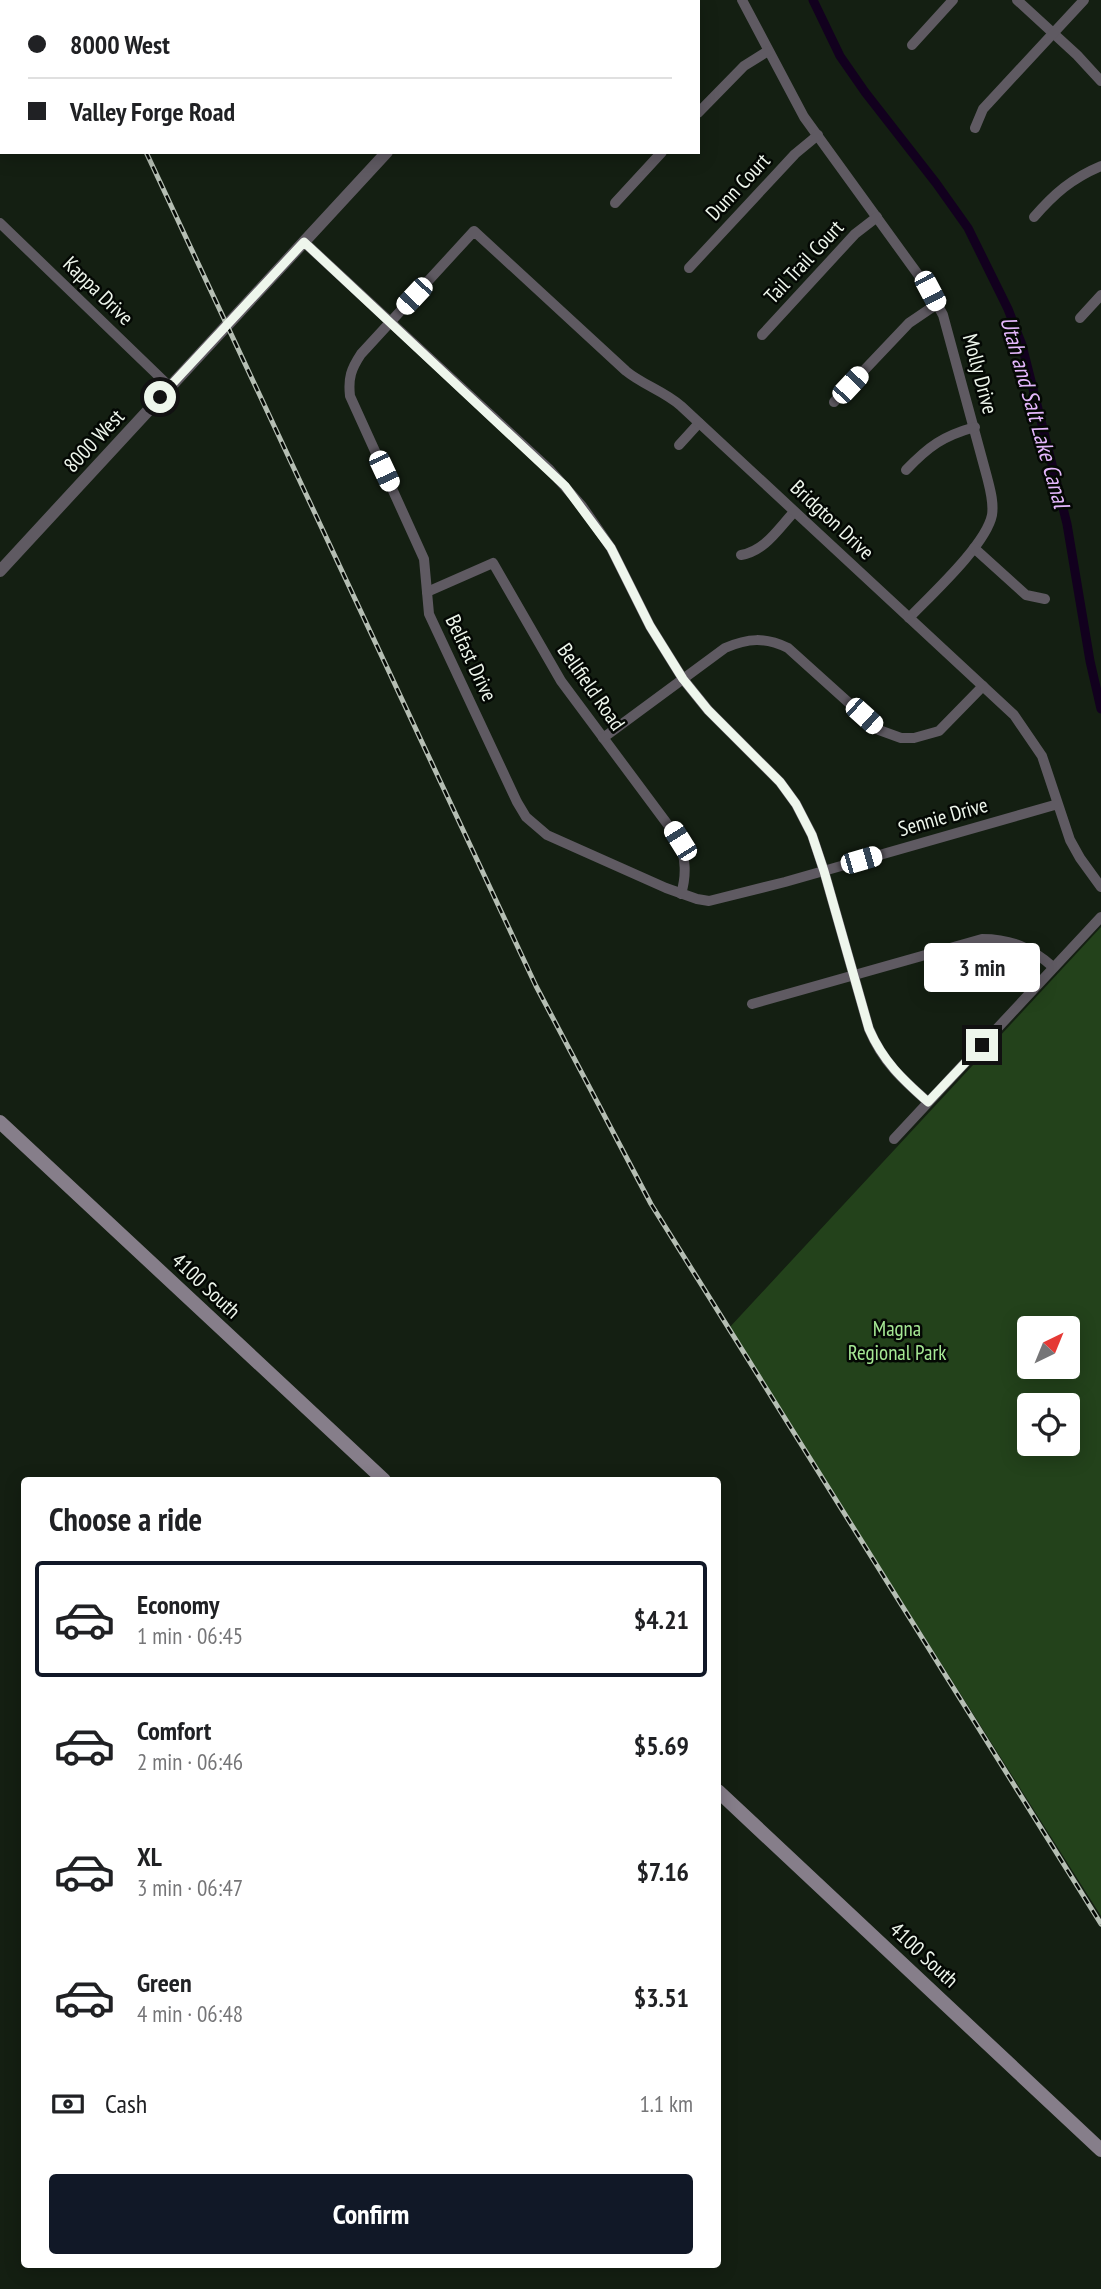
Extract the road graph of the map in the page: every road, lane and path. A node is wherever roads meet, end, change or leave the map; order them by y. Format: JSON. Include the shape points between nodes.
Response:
{"nodes":[{"id":1,"x":742,"y":0,"type":"edge"},
{"id":2,"x":953,"y":0,"type":"edge"},
{"id":3,"x":1017,"y":0,"type":"edge"},
{"id":4,"x":1084,"y":0,"type":"edge"},
{"id":5,"x":1053,"y":33,"type":"junction"},
{"id":6,"x":912,"y":45,"type":"dead end"},
{"id":7,"x":768,"y":51,"type":"junction"},
{"id":8,"x":1101,"y":81,"type":"edge"},
{"id":9,"x":700,"y":111,"type":"edge"},
{"id":10,"x":975,"y":128,"type":"dead end"},
{"id":11,"x":818,"y":135,"type":"junction"},
{"id":12,"x":385,"y":154,"type":"edge"},
{"id":13,"x":660,"y":154,"type":"edge"},
{"id":14,"x":1101,"y":166,"type":"edge"},
{"id":15,"x":615,"y":203,"type":"dead end"},
{"id":16,"x":877,"y":217,"type":"junction"},
{"id":17,"x":1034,"y":217,"type":"dead end"},
{"id":18,"x":0,"y":223,"type":"edge"},
{"id":19,"x":474,"y":231,"type":"joint"},
{"id":20,"x":304,"y":242,"type":"junction"},
{"id":21,"x":690,"y":268,"type":"dead end"},
{"id":22,"x":1101,"y":295,"type":"edge"},
{"id":23,"x":937,"y":304,"type":"junction"},
{"id":24,"x":1080,"y":318,"type":"dead end"},
{"id":25,"x":390,"y":322,"type":"junction"},
{"id":26,"x":762,"y":335,"type":"dead end"},
{"id":27,"x":170,"y":387,"type":"junction"},
{"id":28,"x":834,"y":402,"type":"dead end"},
{"id":29,"x":699,"y":423,"type":"junction"},
{"id":30,"x":975,"y":427,"type":"junction"},
{"id":31,"x":678,"y":445,"type":"dead end"},
{"id":32,"x":906,"y":470,"type":"dead end"},
{"id":33,"x":794,"y":512,"type":"junction"},
{"id":34,"x":974,"y":548,"type":"junction"},
{"id":35,"x":741,"y":555,"type":"dead end"},
{"id":36,"x":0,"y":571,"type":"edge"},
{"id":37,"x":427,"y":592,"type":"junction"},
{"id":38,"x":1045,"y":599,"type":"dead end"},
{"id":39,"x":909,"y":618,"type":"junction"},
{"id":40,"x":683,"y":679,"type":"junction"},
{"id":41,"x":983,"y":687,"type":"junction"},
{"id":42,"x":603,"y":738,"type":"junction"},
{"id":43,"x":1058,"y":804,"type":"junction"},
{"id":44,"x":526,"y":817,"type":"joint"},
{"id":45,"x":824,"y":871,"type":"junction"},
{"id":46,"x":1101,"y":887,"type":"edge"},
{"id":47,"x":681,"y":894,"type":"junction"},
{"id":48,"x":1101,"y":917,"type":"edge"},
{"id":49,"x":1053,"y":967,"type":"junction"},
{"id":50,"x":854,"y":975,"type":"junction"},
{"id":51,"x":752,"y":1004,"type":"dead end"},
{"id":52,"x":928,"y":1102,"type":"junction"},
{"id":53,"x":0,"y":1122,"type":"edge"},
{"id":54,"x":894,"y":1139,"type":"dead end"},
{"id":55,"x":381,"y":1477,"type":"edge"},
{"id":56,"x":721,"y":1794,"type":"edge"},
{"id":57,"x":1101,"y":2150,"type":"edge"}],
"edges":[{"from":1,"to":7,"type":"street","name":"Molly Drive"},
{"from":2,"to":6,"type":"street"},
{"from":3,"to":5,"type":"street"},
{"from":4,"to":5,"type":"street"},
{"from":5,"to":8,"type":"street"},
{"from":5,"to":10,"type":"street","via":[[982,109]]},
{"from":7,"to":9,"type":"street","via":[[744,66]]},
{"from":7,"to":11,"type":"street","name":"Molly Drive"},
{"from":11,"to":16,"type":"street","name":"Molly Drive"},
{"from":11,"to":21,"type":"street","name":"Dunn Court","via":[[790,159]]},
{"from":12,"to":20,"type":"street","name":"8000 West"},
{"from":13,"to":15,"type":"street"},
{"from":14,"to":17,"type":"street","via":[[1063,187]]},
{"from":16,"to":23,"type":"street","name":"Molly Drive"},
{"from":16,"to":26,"type":"street","name":"Tail Trail Court","via":[[855,234]]},
{"from":18,"to":27,"type":"street","name":"Kappa Drive"},
{"from":19,"to":25,"type":"street","name":"Belfast Drive"},
{"from":19,"to":29,"type":"street","name":"Bridgton Drive","via":[[626,371],[660,390]]},
{"from":20,"to":25,"type":"street"},
{"from":20,"to":27,"type":"street","name":"8000 West"},
{"from":22,"to":24,"type":"street"},
{"from":23,"to":28,"type":"street","via":[[909,323]]},
{"from":23,"to":30,"type":"street","name":"Molly Drive"},
{"from":25,"to":37,"type":"street","name":"Belfast Drive","via":[[351,368],[350,396],[424,559]]},
{"from":25,"to":40,"type":"street","via":[[550,470],[582,506],[611,548]]},
{"from":27,"to":36,"type":"street","name":"8000 West"},
{"from":29,"to":31,"type":"street"},
{"from":29,"to":33,"type":"street","name":"Bridgton Drive"},
{"from":30,"to":32,"type":"street","via":[[933,444]]},
{"from":30,"to":34,"type":"street","name":"Molly Drive","via":[[993,506],[988,527]]},
{"from":33,"to":35,"type":"street","via":[[762,547]]},
{"from":33,"to":39,"type":"street","name":"Bridgton Drive"},
{"from":34,"to":38,"type":"street","via":[[1026,595]]},
{"from":34,"to":39,"type":"street","name":"Molly Drive"},
{"from":37,"to":42,"type":"street","name":"Bellfield Road","via":[[493,563],[561,681]]},
{"from":37,"to":44,"type":"street","name":"Belfast Drive","via":[[429,614]]},
{"from":39,"to":41,"type":"street","name":"Bridgton Drive"},
{"from":40,"to":41,"type":"street","via":[[742,641],[774,641],[803,659],[879,730],[901,738],[939,732]]},
{"from":40,"to":42,"type":"street"},
{"from":40,"to":45,"type":"street","via":[[780,782],[812,835]]},
{"from":41,"to":43,"type":"street","name":"Bridgton Drive","via":[[1014,715],[1042,755]]},
{"from":42,"to":47,"type":"street","name":"Bellfield Road","via":[[680,841],[686,877]]},
{"from":43,"to":45,"type":"street","name":"Sennie Drive"},
{"from":43,"to":46,"type":"street","name":"Bridgton Drive","via":[[1075,849]]},
{"from":44,"to":47,"type":"street","name":"Sennie Drive","via":[[547,835]]},
{"from":45,"to":47,"type":"street","name":"Sennie Drive","via":[[721,899]]},
{"from":45,"to":50,"type":"street"},
{"from":48,"to":49,"type":"street"},
{"from":49,"to":50,"type":"street","via":[[1014,942],[982,939]]},
{"from":49,"to":52,"type":"street"},
{"from":50,"to":51,"type":"street"},
{"from":50,"to":52,"type":"street","via":[[878,1050]]},
{"from":52,"to":54,"type":"street"},
{"from":53,"to":55,"type":"main road","name":"4100 South"},
{"from":56,"to":57,"type":"main road","name":"4100 South"}]}
